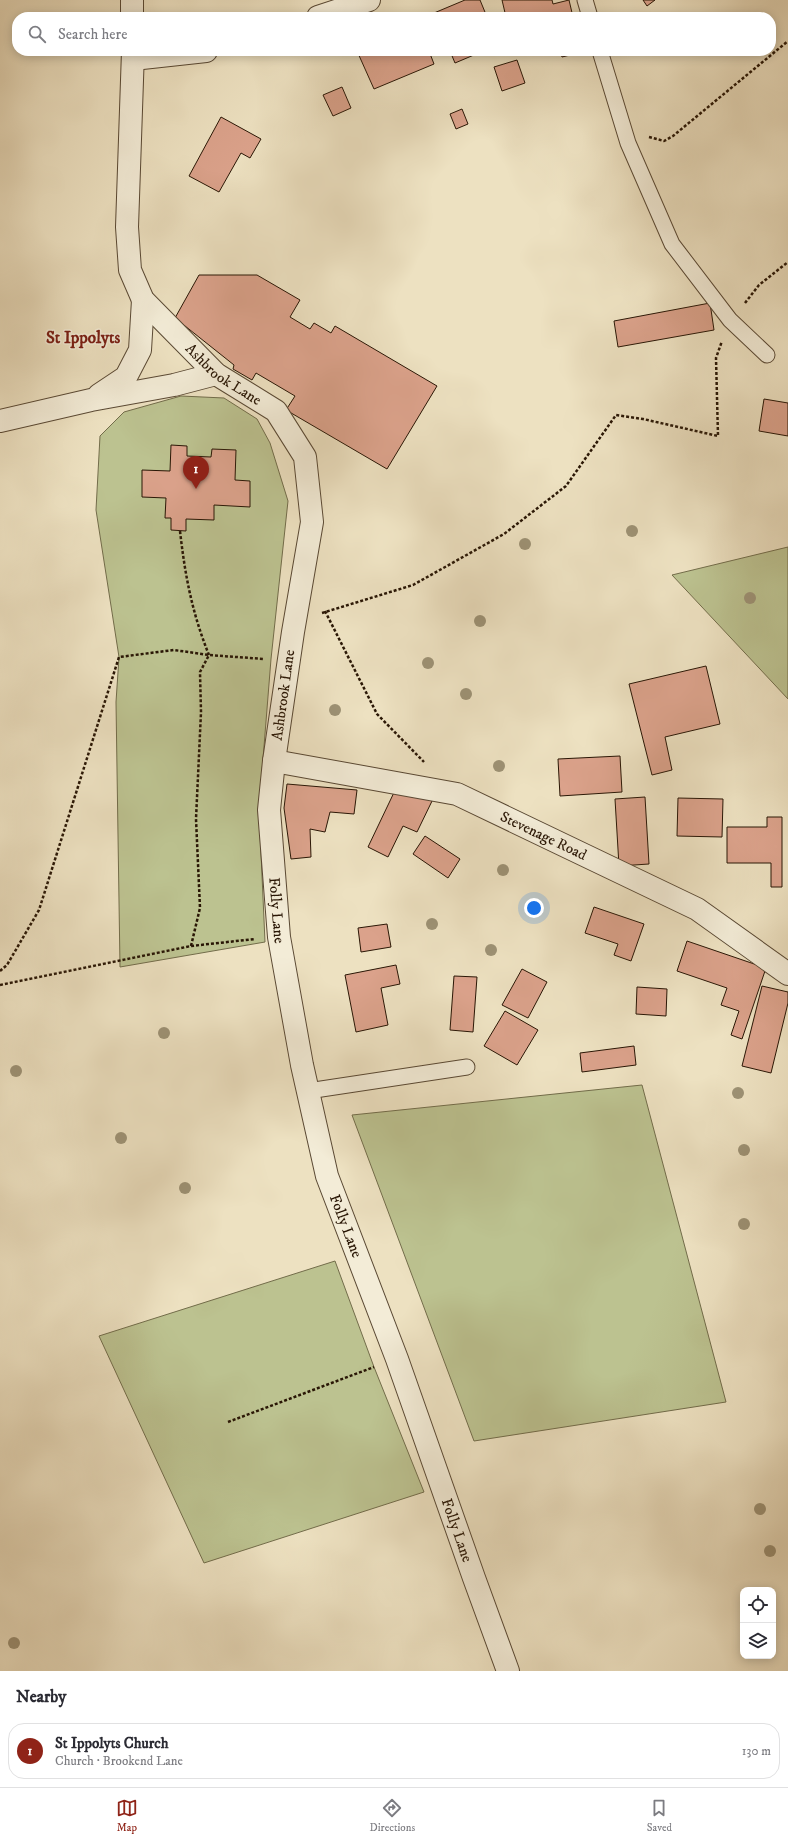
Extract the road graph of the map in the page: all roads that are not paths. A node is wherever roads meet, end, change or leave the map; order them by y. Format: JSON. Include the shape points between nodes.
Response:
{"nodes":[{"id":1,"x":132,"y":0,"type":"edge"},
{"id":2,"x":369,"y":0,"type":"edge"},
{"id":3,"x":585,"y":0,"type":"edge"},
{"id":4,"x":132,"y":12,"type":"edge"},
{"id":5,"x":333,"y":12,"type":"edge"},
{"id":6,"x":589,"y":12,"type":"edge"},
{"id":7,"x":133,"y":56,"type":"edge"},
{"id":8,"x":602,"y":56,"type":"edge"},
{"id":9,"x":143,"y":300,"type":"junction"},
{"id":10,"x":767,"y":355,"type":"dead end"},
{"id":11,"x":216,"y":374,"type":"junction"},
{"id":12,"x":91,"y":400,"type":"junction"},
{"id":13,"x":0,"y":421,"type":"edge"},
{"id":14,"x":274,"y":762,"type":"junction"},
{"id":15,"x":788,"y":974,"type":"edge"},
{"id":16,"x":466,"y":1067,"type":"dead end"},
{"id":17,"x":308,"y":1091,"type":"junction"},
{"id":18,"x":508,"y":1671,"type":"edge"}],
"edges":[{"from":1,"to":4,"type":"street"},
{"from":2,"to":5,"type":"street"},
{"from":3,"to":6,"type":"lane"},
{"from":7,"to":9,"type":"street","name":"Ashbrook Lane","via":[[127,227],[130,270]]},
{"from":8,"to":10,"type":"lane","via":[[628,143],[672,244],[730,320]]},
{"from":9,"to":11,"type":"street","name":"Ashbrook Lane"},
{"from":9,"to":12,"type":"street","via":[[140,350],[126,377]]},
{"from":11,"to":12,"type":"street","via":[[174,385]]},
{"from":11,"to":14,"type":"street","name":"Ashbrook Lane","via":[[276,411],[305,458],[312,522]]},
{"from":12,"to":13,"type":"street"},
{"from":14,"to":15,"type":"street","name":"Stevenage Road","via":[[457,794],[697,909]]},
{"from":14,"to":17,"type":"street","name":"Folly Lane","via":[[269,810],[280,937]]},
{"from":16,"to":17,"type":"lane"},
{"from":17,"to":18,"type":"street","name":"Folly Lane","via":[[327,1176],[397,1359]]}]}
